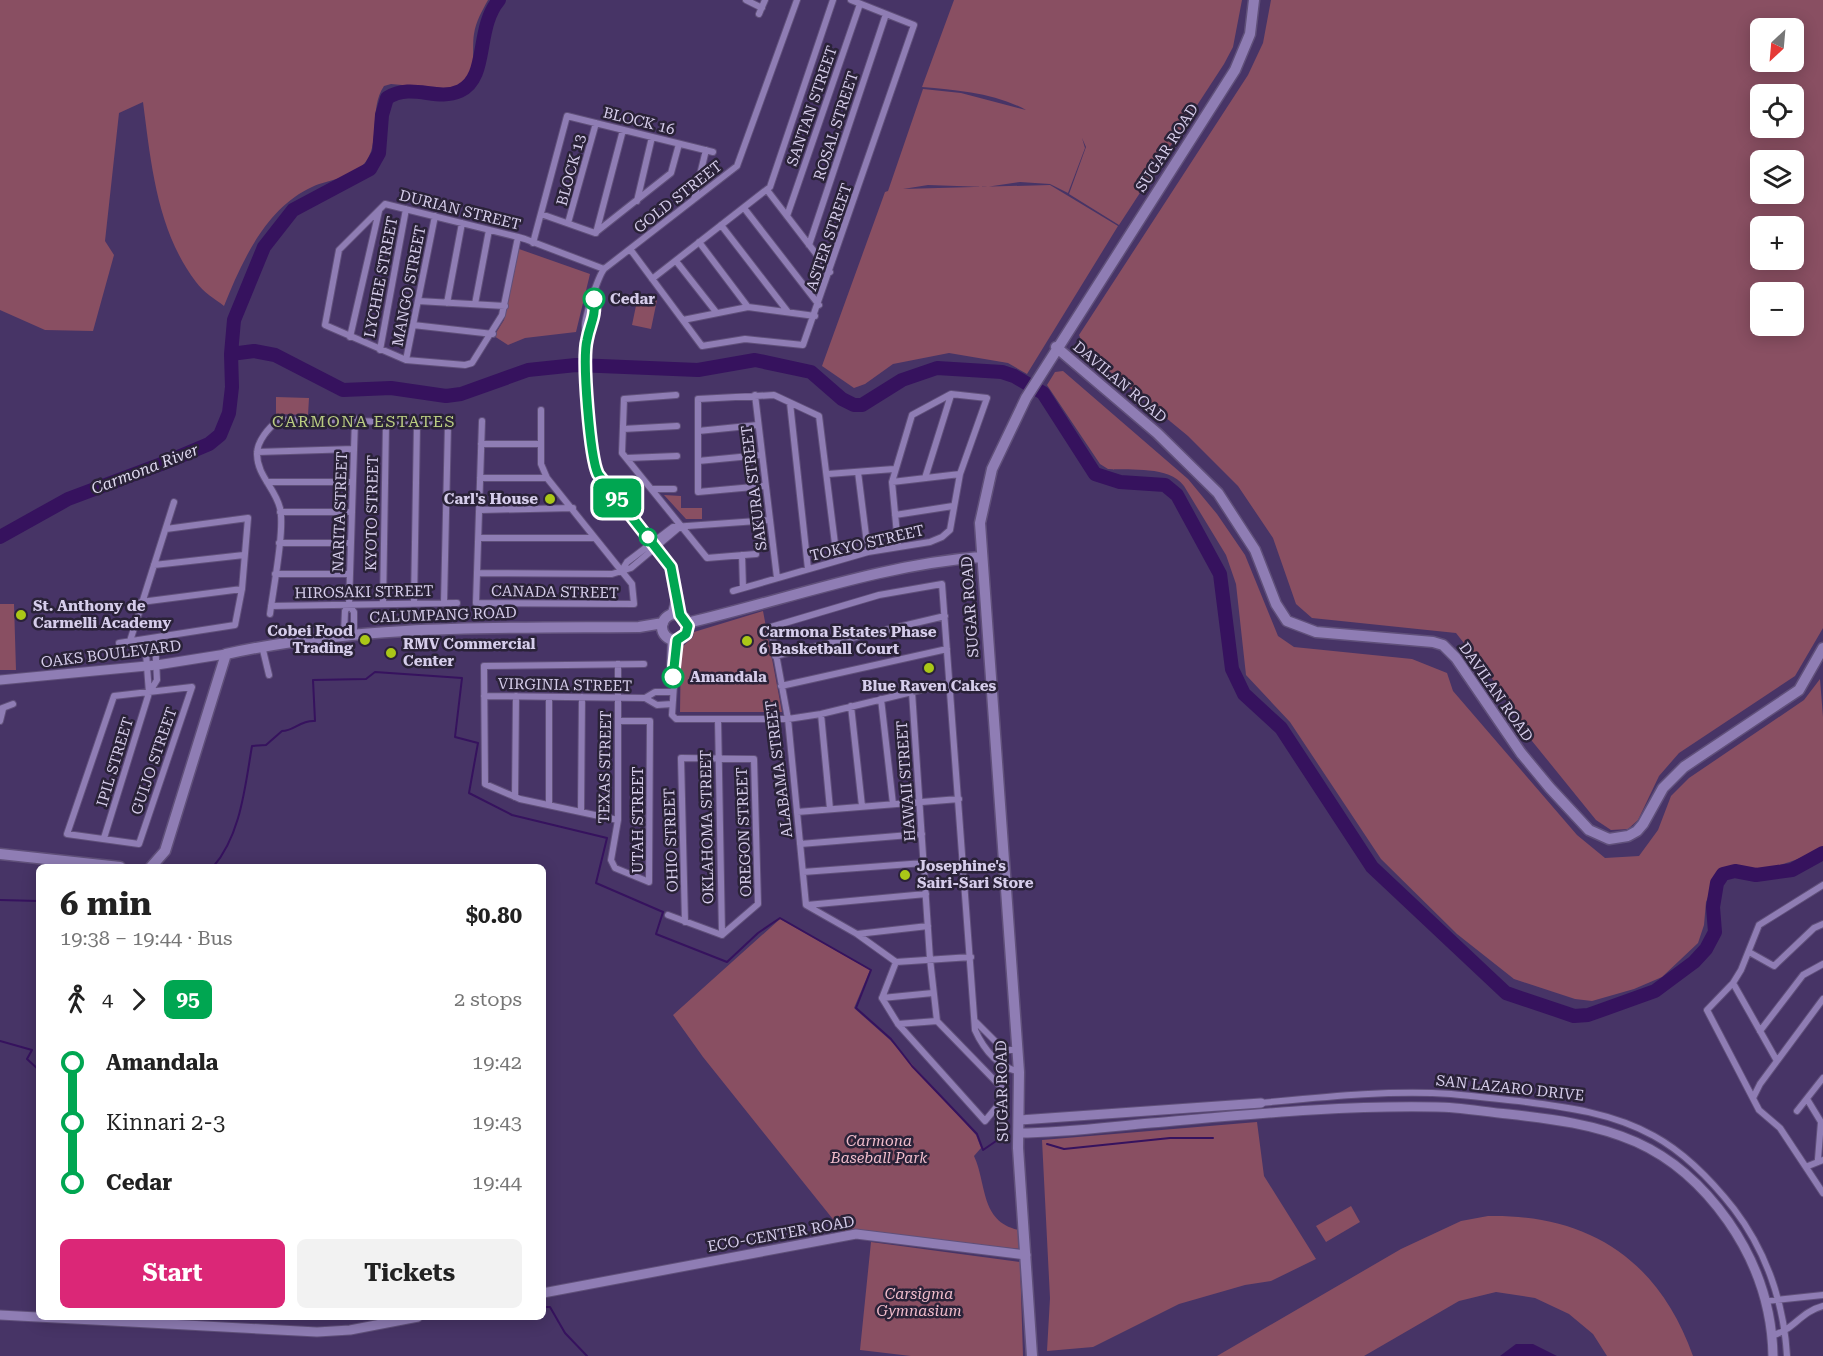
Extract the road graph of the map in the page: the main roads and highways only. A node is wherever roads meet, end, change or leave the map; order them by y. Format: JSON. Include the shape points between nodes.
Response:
{"nodes":[{"id":1,"x":1254,"y":0,"type":"edge"},
{"id":2,"x":1056,"y":347,"type":"junction"},
{"id":3,"x":980,"y":557,"type":"junction"},
{"id":4,"x":673,"y":622,"type":"junction"},
{"id":5,"x":1823,"y":648,"type":"edge"},
{"id":6,"x":0,"y":854,"type":"edge"},
{"id":7,"x":92,"y":864,"type":"edge"},
{"id":8,"x":154,"y":864,"type":"edge"},
{"id":9,"x":1032,"y":1356,"type":"edge"}],
"edges":[{"from":1,"to":2,"type":"main road","name":"SUGAR ROAD","via":[[1250,34],[1235,70]]},
{"from":2,"to":3,"type":"main road","name":"SUGAR ROAD","via":[[992,469],[980,523]]},
{"from":2,"to":5,"type":"main road","name":"DAVILAN ROAD","via":[[1189,462],[1218,493],[1250,541],[1287,621],[1316,632],[1395,637],[1443,645],[1521,753],[1573,815],[1600,836],[1619,838],[1637,831],[1673,777],[1799,690]]},
{"from":3,"to":4,"type":"main road","name":"CALUMPANG ROAD","via":[[875,573]]},
{"from":3,"to":9,"type":"main road","name":"SUGAR ROAD","via":[[1017,1050],[1018,1148]]},
{"from":4,"to":4,"type":"main road","via":[[686,634],[674,640]]},
{"from":4,"to":8,"type":"main road","name":"CALUMPANG ROAD","via":[[639,627],[445,628],[349,634],[226,654],[165,851]]},
{"from":6,"to":7,"type":"main road"}]}
